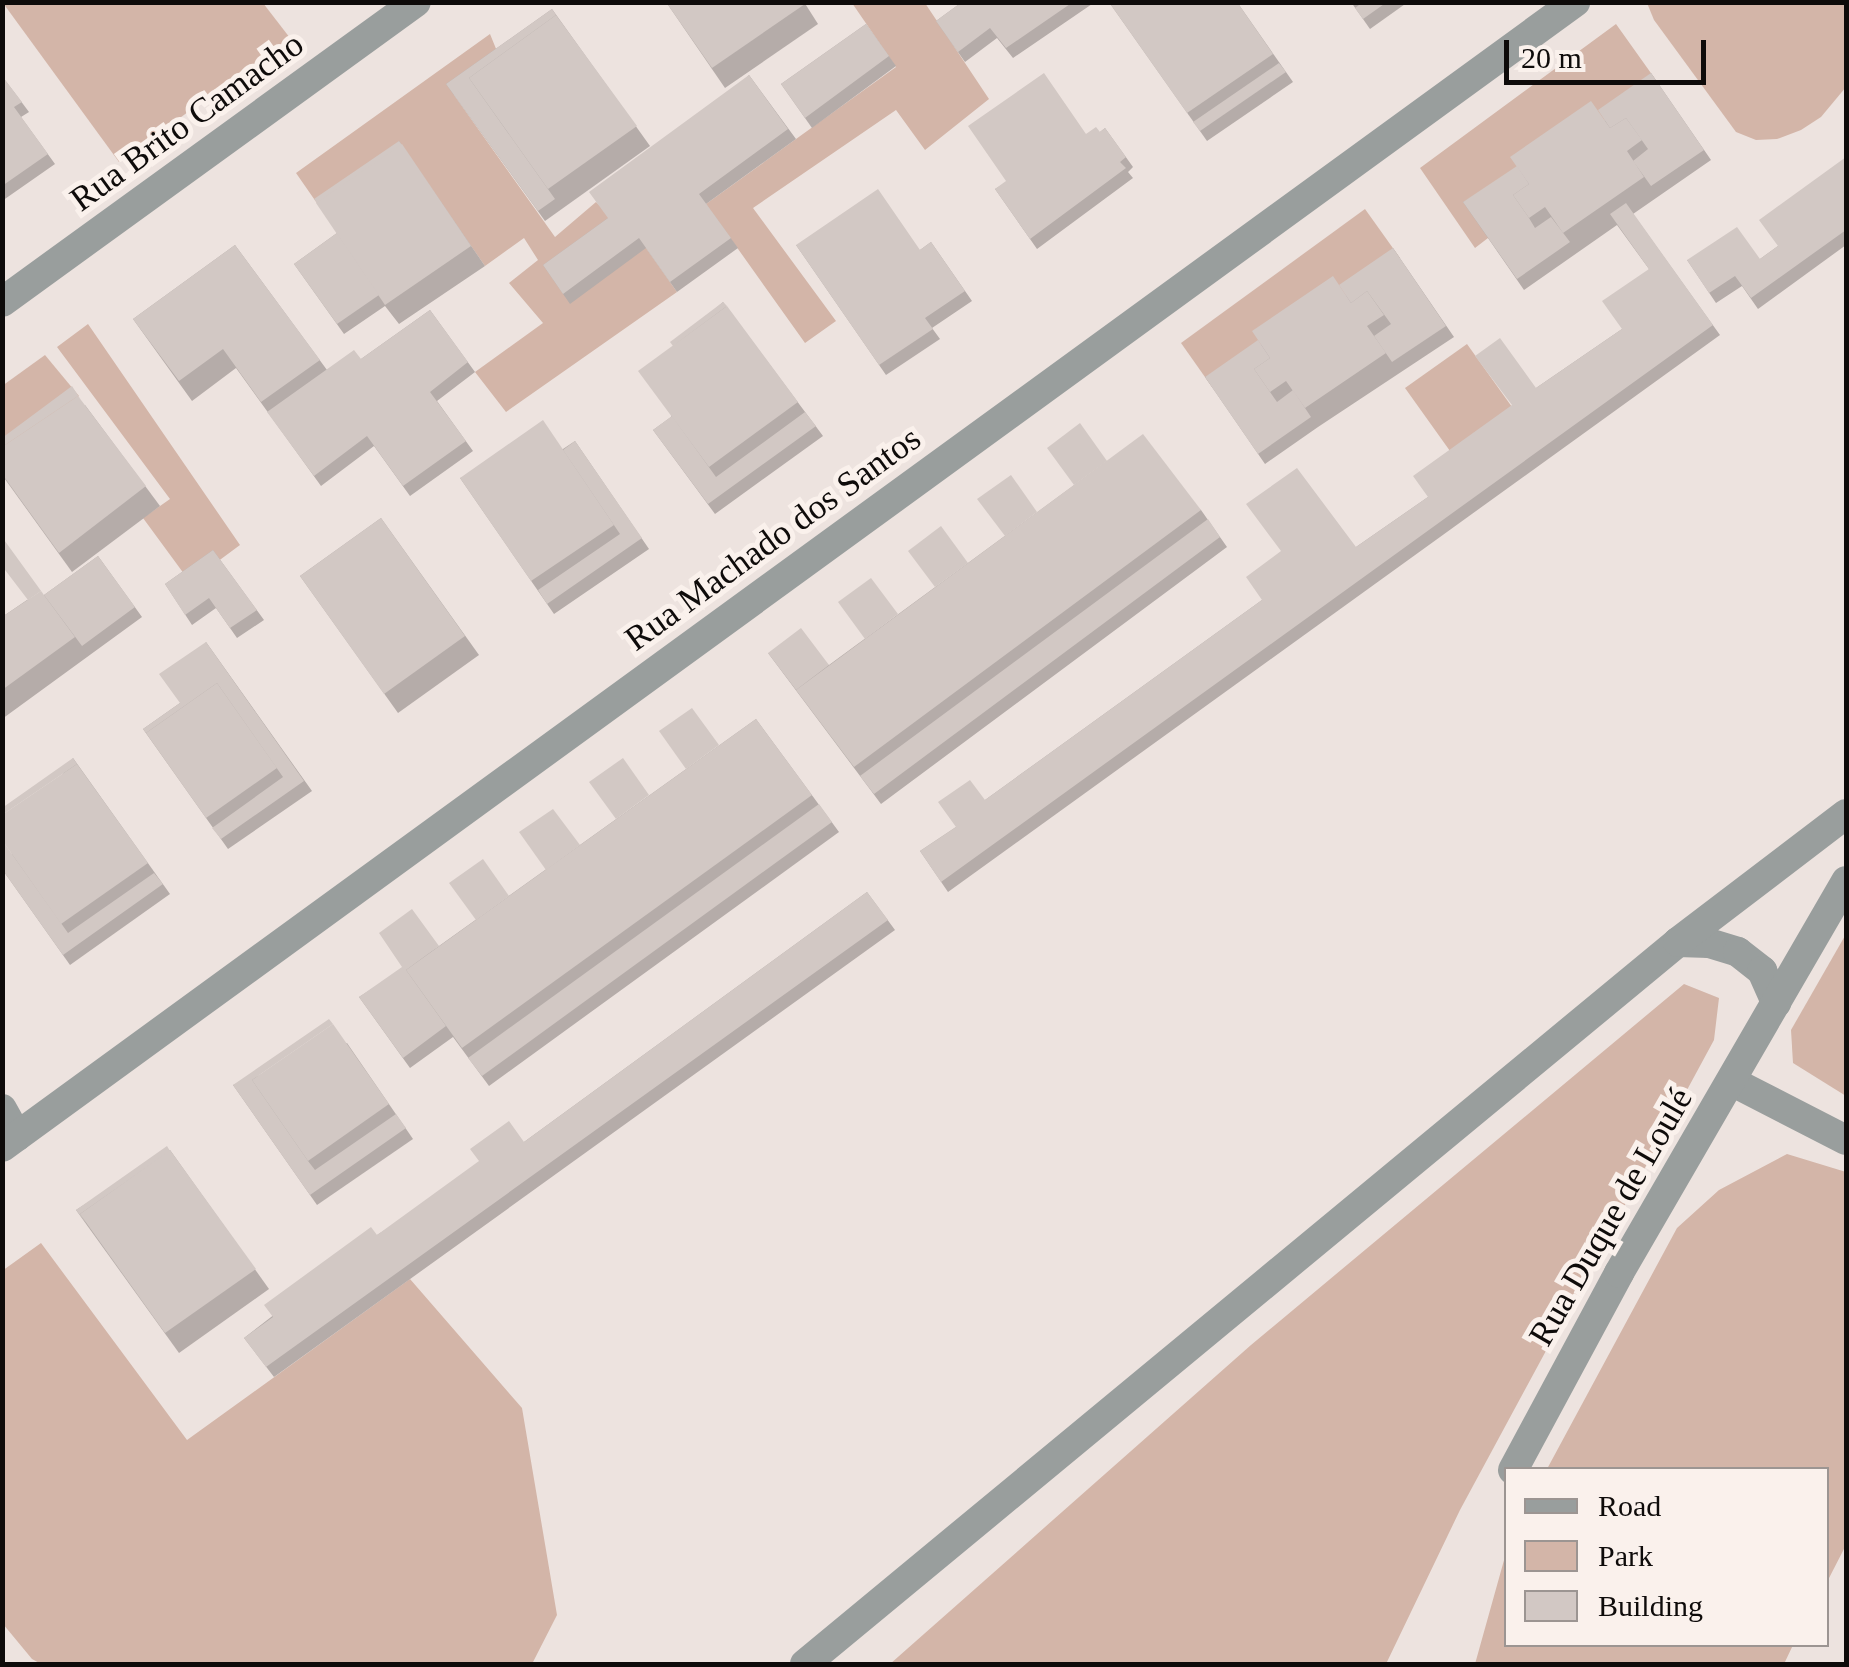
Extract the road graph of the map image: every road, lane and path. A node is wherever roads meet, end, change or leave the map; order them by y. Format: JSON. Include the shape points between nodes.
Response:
{"nodes":[{"id":1,"x":416,"y":2,"type":"edge"},
{"id":2,"x":1574,"y":2,"type":"edge"},
{"id":3,"x":2,"y":302,"type":"edge"},
{"id":4,"x":1846,"y":814,"type":"edge"},
{"id":5,"x":1846,"y":882,"type":"edge"},
{"id":6,"x":1678,"y":942,"type":"junction"},
{"id":7,"x":1776,"y":1003,"type":"junction"},
{"id":8,"x":1730,"y":1081,"type":"junction"},
{"id":9,"x":2,"y":1109,"type":"edge"},
{"id":10,"x":1846,"y":1140,"type":"edge"},
{"id":11,"x":10,"y":1142,"type":"edge"},
{"id":12,"x":1515,"y":1467,"type":"edge"},
{"id":13,"x":805,"y":1664,"type":"edge"}],
"edges":[{"from":1,"to":3,"type":"street","name":"Rua Brito Camacho"},
{"from":2,"to":11,"type":"street","name":"Rua Machado dos Santos"},
{"from":4,"to":6,"type":"street"},
{"from":5,"to":7,"type":"street","name":"Rua Duque de Loulé"},
{"from":6,"to":7,"type":"street","via":[[1738,952],[1762,972]]},
{"from":6,"to":13,"type":"street"},
{"from":7,"to":8,"type":"street","name":"Rua Duque de Loulé"},
{"from":8,"to":10,"type":"street"},
{"from":8,"to":12,"type":"street","name":"Rua Duque de Loulé"},
{"from":9,"to":11,"type":"street","name":"Rua Machado dos Santos"}]}
